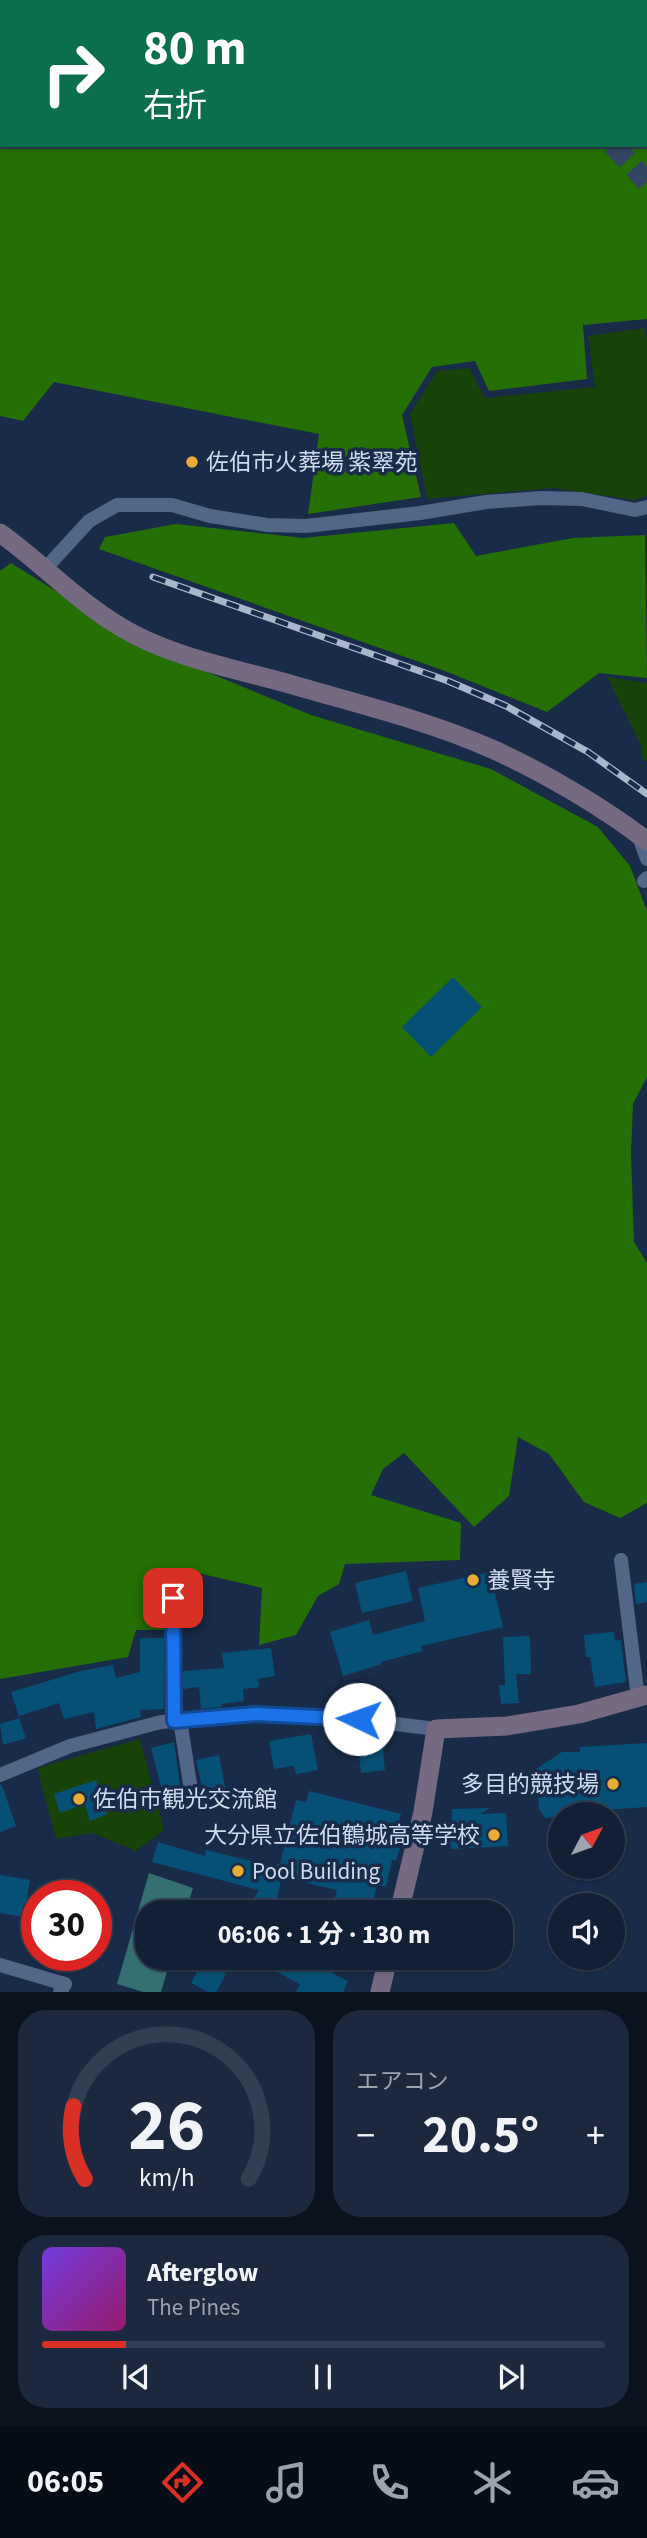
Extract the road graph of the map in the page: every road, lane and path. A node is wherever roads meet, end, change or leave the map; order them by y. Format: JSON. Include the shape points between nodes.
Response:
{"nodes":[{"id":1,"x":647,"y":507,"type":"edge"},
{"id":2,"x":0,"y":533,"type":"edge"},
{"id":3,"x":45,"y":569,"type":"junction"},
{"id":4,"x":643,"y":837,"type":"edge"},
{"id":5,"x":647,"y":859,"type":"edge"},
{"id":6,"x":621,"y":1560,"type":"dead end"},
{"id":7,"x":173,"y":1598,"type":"dead end"},
{"id":8,"x":643,"y":1697,"type":"edge"},
{"id":9,"x":177,"y":1721,"type":"junction"},
{"id":10,"x":436,"y":1729,"type":"junction"},
{"id":11,"x":0,"y":1775,"type":"edge"},
{"id":12,"x":191,"y":1790,"type":"dead end"},
{"id":13,"x":402,"y":1900,"type":"edge"},
{"id":14,"x":0,"y":1965,"type":"edge"},
{"id":15,"x":385,"y":1970,"type":"edge"},
{"id":16,"x":60,"y":1992,"type":"edge"},
{"id":17,"x":380,"y":1992,"type":"edge"}],
"edges":[{"from":1,"to":3,"type":"street","via":[[635,510],[582,499],[541,498],[306,526],[267,525],[172,505],[117,505],[89,521]]},
{"from":2,"to":3,"type":"street"},
{"from":3,"to":4,"type":"street","via":[[93,610],[134,635],[175,653],[432,727],[491,749]]},
{"from":4,"to":5,"type":"street"},
{"from":6,"to":8,"type":"street"},
{"from":7,"to":9,"type":"street"},
{"from":8,"to":10,"type":"street","via":[[507,1726]]},
{"from":9,"to":10,"type":"street","via":[[256,1714],[339,1717]]},
{"from":9,"to":11,"type":"street","via":[[70,1746]]},
{"from":9,"to":12,"type":"street"},
{"from":10,"to":13,"type":"street"},
{"from":14,"to":16,"type":"street","via":[[65,1984]]},
{"from":15,"to":17,"type":"street"}]}
